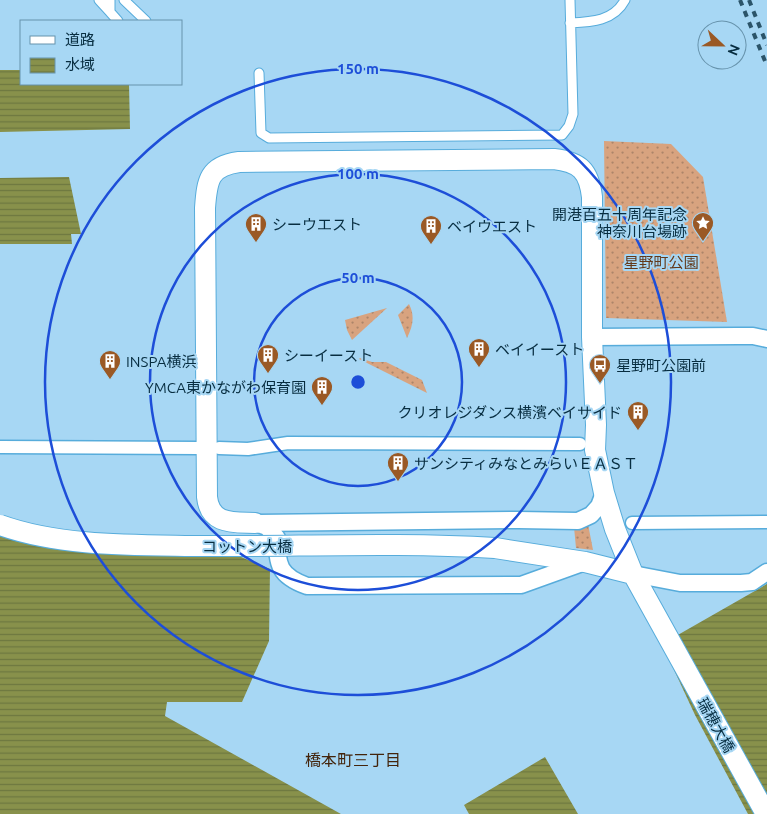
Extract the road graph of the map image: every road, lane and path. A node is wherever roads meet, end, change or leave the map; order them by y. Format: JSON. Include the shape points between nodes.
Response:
{"nodes":[{"id":1,"x":99,"y":0,"type":"edge"},
{"id":2,"x":110,"y":0,"type":"edge"},
{"id":3,"x":124,"y":0,"type":"edge"},
{"id":4,"x":570,"y":0,"type":"edge"},
{"id":5,"x":625,"y":0,"type":"edge"},
{"id":6,"x":110,"y":12,"type":"junction"},
{"id":7,"x":117,"y":20,"type":"edge"},
{"id":8,"x":145,"y":20,"type":"edge"},
{"id":9,"x":570,"y":23,"type":"junction"},
{"id":10,"x":259,"y":73,"type":"dead end"},
{"id":11,"x":592,"y":337,"type":"junction"},
{"id":12,"x":767,"y":339,"type":"edge"},
{"id":13,"x":580,"y":444,"type":"dead end"},
{"id":14,"x":0,"y":447,"type":"edge"},
{"id":15,"x":199,"y":448,"type":"dead end"},
{"id":16,"x":219,"y":448,"type":"dead end"},
{"id":17,"x":604,"y":493,"type":"junction"},
{"id":18,"x":298,"y":522,"type":"junction"},
{"id":19,"x":767,"y":522,"type":"edge"},
{"id":20,"x":255,"y":523,"type":"junction"},
{"id":21,"x":632,"y":524,"type":"dead end"},
{"id":22,"x":0,"y":525,"type":"edge"},
{"id":23,"x":278,"y":538,"type":"junction"},
{"id":24,"x":585,"y":562,"type":"junction"},
{"id":25,"x":767,"y":572,"type":"edge"},
{"id":26,"x":633,"y":574,"type":"junction"},
{"id":27,"x":766,"y":814,"type":"edge"}],
"edges":[{"from":1,"to":6,"type":"lane"},
{"from":2,"to":6,"type":"lane"},
{"from":3,"to":8,"type":"lane"},
{"from":4,"to":9,"type":"lane"},
{"from":5,"to":9,"type":"lane","via":[[622,7],[606,19]]},
{"from":6,"to":7,"type":"lane"},
{"from":9,"to":10,"type":"lane","via":[[573,114],[570,126],[562,135],[269,138],[261,132]]},
{"from":11,"to":12,"type":"street","via":[[752,336]]},
{"from":11,"to":17,"type":"street","name":"瑞穂大橋","via":[[595,450]]},
{"from":11,"to":20,"type":"street","name":"瑞穂大橋","via":[[591,190],[587,175],[573,163],[554,159],[239,162],[220,166],[207,185],[205,208],[207,496],[211,510],[221,519]]},
{"from":13,"to":16,"type":"street","via":[[288,444],[248,449]]},
{"from":14,"to":15,"type":"street"},
{"from":17,"to":18,"type":"street","via":[[591,515],[578,521]]},
{"from":17,"to":26,"type":"street","name":"瑞穂大橋"},
{"from":18,"to":20,"type":"street"},
{"from":18,"to":23,"type":"street"},
{"from":19,"to":21,"type":"street"},
{"from":20,"to":23,"type":"street","via":[[266,527]]},
{"from":22,"to":24,"type":"street","name":"コットン大橋","bridge":true,"via":[[82,542],[136,545],[442,544],[495,548]]},
{"from":23,"to":24,"type":"street","via":[[277,558],[283,571],[292,581],[307,586],[521,585]]},
{"from":24,"to":26,"type":"street","name":"コットン大橋"},
{"from":25,"to":26,"type":"street","via":[[752,582],[741,583],[680,583]]},
{"from":26,"to":27,"type":"street","name":"瑞穂大橋"}]}
